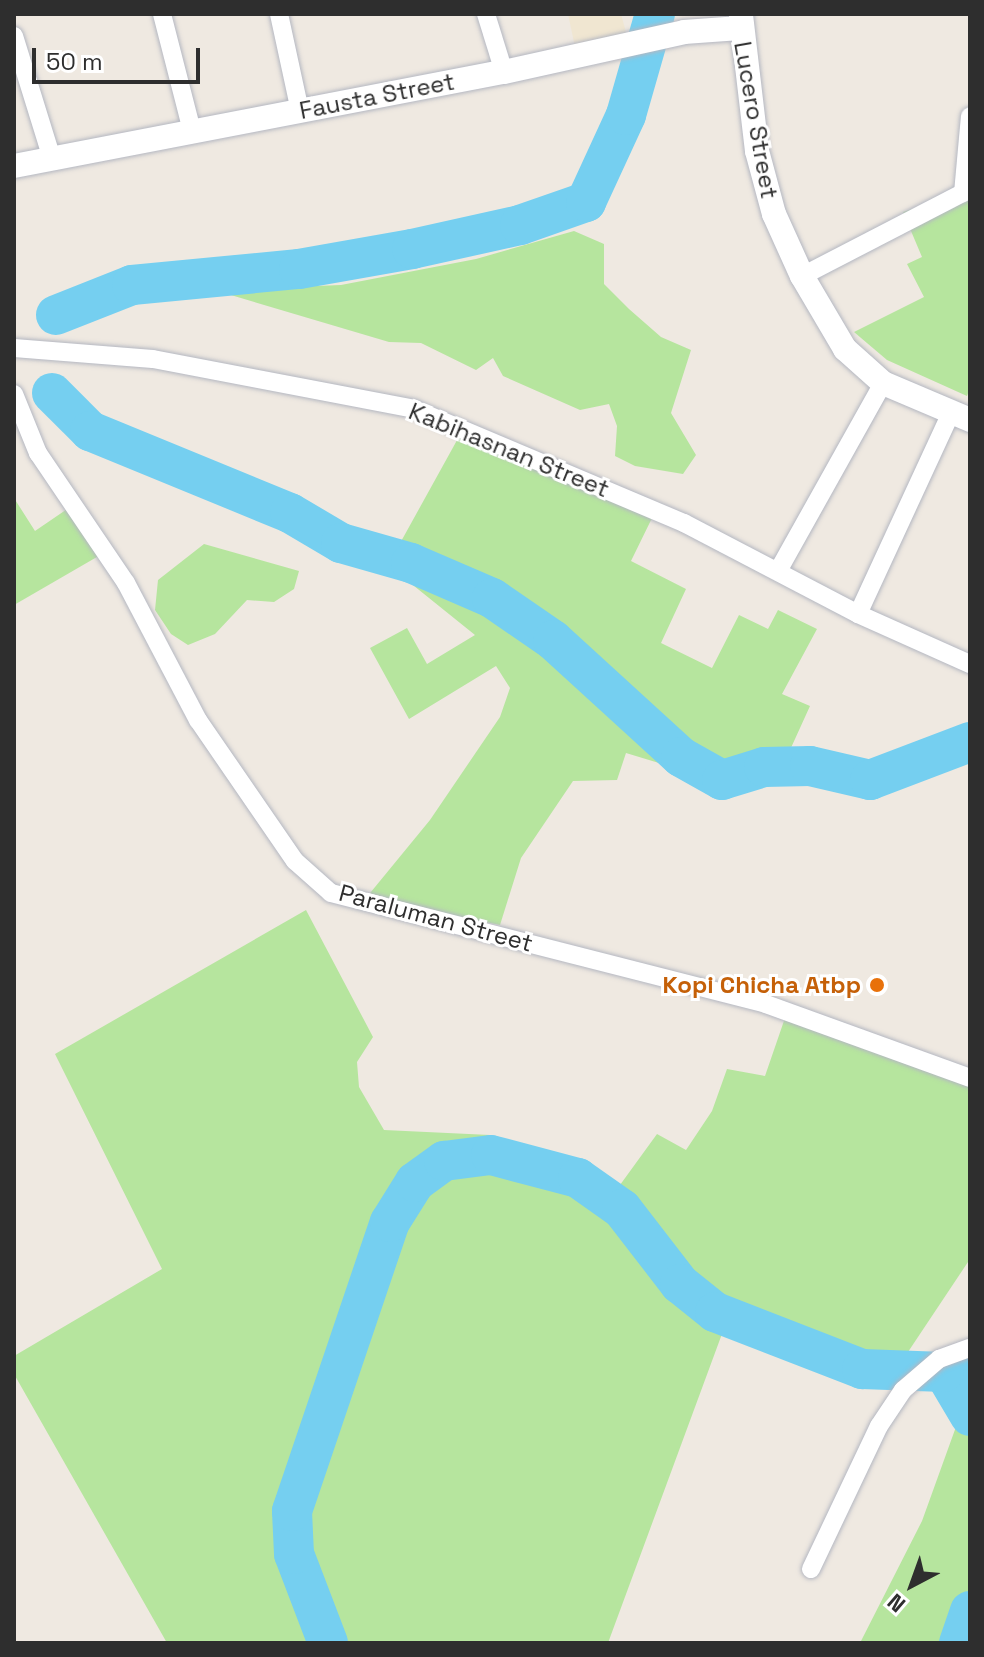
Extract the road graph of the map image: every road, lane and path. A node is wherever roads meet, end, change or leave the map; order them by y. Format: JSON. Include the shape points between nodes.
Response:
{"nodes":[{"id":1,"x":162,"y":14,"type":"edge"},
{"id":2,"x":279,"y":14,"type":"edge"},
{"id":3,"x":486,"y":14,"type":"edge"},
{"id":4,"x":741,"y":21,"type":"edge"},
{"id":5,"x":14,"y":36,"type":"edge"},
{"id":6,"x":504,"y":72,"type":"junction"},
{"id":7,"x":300,"y":111,"type":"junction"},
{"id":8,"x":970,"y":116,"type":"edge"},
{"id":9,"x":192,"y":131,"type":"junction"},
{"id":10,"x":52,"y":159,"type":"junction"},
{"id":11,"x":14,"y":166,"type":"edge"},
{"id":12,"x":802,"y":276,"type":"junction"},
{"id":13,"x":14,"y":348,"type":"edge"},
{"id":14,"x":883,"y":383,"type":"junction"},
{"id":15,"x":14,"y":394,"type":"edge"},
{"id":16,"x":960,"y":418,"type":"edge"},
{"id":17,"x":778,"y":571,"type":"junction"},
{"id":18,"x":858,"y":614,"type":"junction"},
{"id":19,"x":970,"y":664,"type":"edge"},
{"id":20,"x":970,"y":1078,"type":"edge"},
{"id":21,"x":970,"y":1348,"type":"edge"},
{"id":22,"x":811,"y":1569,"type":"dead end"}],
"edges":[{"from":1,"to":9,"type":"street"},
{"from":2,"to":7,"type":"street"},
{"from":3,"to":6,"type":"street"},
{"from":4,"to":6,"type":"street","name":"Fausta Street"},
{"from":4,"to":12,"type":"street","name":"Lucero Street","via":[[757,151],[774,214]]},
{"from":5,"to":10,"type":"street"},
{"from":6,"to":7,"type":"street","name":"Fausta Street"},
{"from":7,"to":9,"type":"street","name":"Fausta Street"},
{"from":8,"to":12,"type":"street","via":[[963,193]]},
{"from":9,"to":10,"type":"street","name":"Fausta Street"},
{"from":10,"to":11,"type":"street","name":"Fausta Street"},
{"from":12,"to":14,"type":"street","name":"Lucero Street","via":[[845,349]]},
{"from":13,"to":17,"type":"street","name":"Kabihasnan Street","via":[[153,359],[414,409],[644,505]]},
{"from":14,"to":16,"type":"street","name":"Lucero Street"},
{"from":14,"to":17,"type":"street"},
{"from":15,"to":20,"type":"street","name":"Paraluman Street","via":[[38,453],[126,583],[198,720],[295,861],[331,893],[766,1004]]},
{"from":16,"to":18,"type":"street"},
{"from":17,"to":18,"type":"street","name":"Kabihasnan Street"},
{"from":18,"to":19,"type":"street","name":"Kabihasnan Street"},
{"from":21,"to":22,"type":"street","via":[[939,1359],[903,1390],[879,1426]]}]}
